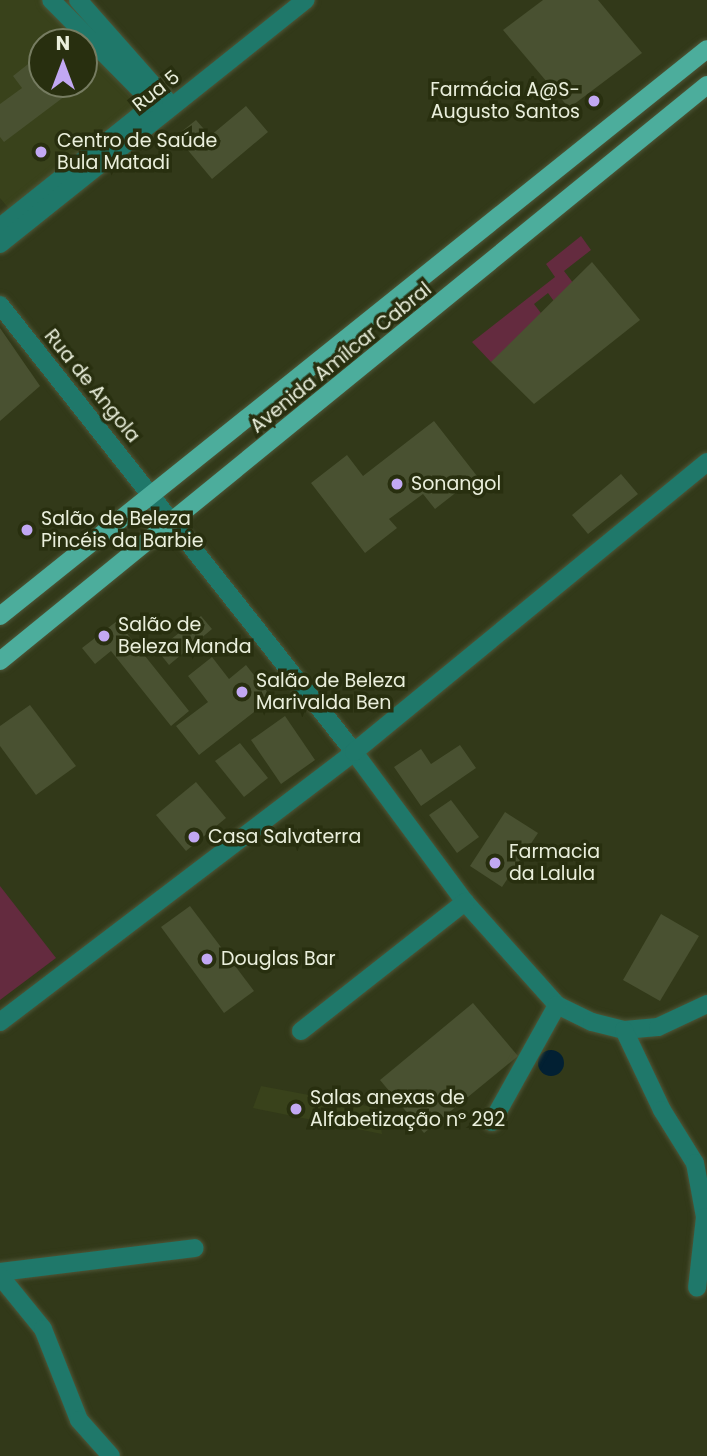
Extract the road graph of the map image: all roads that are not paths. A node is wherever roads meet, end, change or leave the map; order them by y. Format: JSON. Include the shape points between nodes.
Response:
{"nodes":[{"id":1,"x":51,"y":0,"type":"edge"},
{"id":2,"x":78,"y":0,"type":"edge"},
{"id":3,"x":306,"y":0,"type":"edge"},
{"id":4,"x":707,"y":49,"type":"edge"},
{"id":5,"x":707,"y":85,"type":"edge"},
{"id":6,"x":172,"y":106,"type":"junction"},
{"id":7,"x":0,"y":227,"type":"edge"},
{"id":8,"x":0,"y":244,"type":"edge"},
{"id":9,"x":0,"y":305,"type":"edge"},
{"id":10,"x":707,"y":462,"type":"edge"},
{"id":11,"x":151,"y":493,"type":"junction"},
{"id":12,"x":175,"y":522,"type":"junction"},
{"id":13,"x":0,"y":616,"type":"edge"},
{"id":14,"x":0,"y":661,"type":"edge"},
{"id":15,"x":354,"y":751,"type":"junction"},
{"id":16,"x":466,"y":902,"type":"junction"},
{"id":17,"x":707,"y":1004,"type":"edge"},
{"id":18,"x":557,"y":1005,"type":"junction"},
{"id":19,"x":0,"y":1022,"type":"edge"},
{"id":20,"x":624,"y":1030,"type":"junction"},
{"id":21,"x":301,"y":1031,"type":"dead end"},
{"id":22,"x":492,"y":1122,"type":"dead end"},
{"id":23,"x":195,"y":1248,"type":"dead end"},
{"id":24,"x":0,"y":1274,"type":"edge"},
{"id":25,"x":697,"y":1288,"type":"dead end"},
{"id":26,"x":111,"y":1456,"type":"edge"}],
"edges":[{"from":1,"to":7,"type":"street","via":[[154,104]]},
{"from":2,"to":6,"type":"street"},
{"from":3,"to":6,"type":"street","name":"Rua 5"},
{"from":4,"to":11,"type":"main road","name":"Avenida Amílcar Cabral"},
{"from":5,"to":12,"type":"main road","name":"Avenida Amílcar Cabral"},
{"from":6,"to":8,"type":"street","name":"Rua 5"},
{"from":9,"to":11,"type":"street","name":"Rua de Angola"},
{"from":10,"to":15,"type":"street"},
{"from":11,"to":12,"type":"street","name":"Rua de Angola"},
{"from":11,"to":13,"type":"main road","name":"Avenida Amílcar Cabral"},
{"from":12,"to":14,"type":"main road","name":"Avenida Amílcar Cabral"},
{"from":12,"to":15,"type":"street","name":"Rua de Angola"},
{"from":15,"to":16,"type":"street","name":"Rua de Angola"},
{"from":15,"to":19,"type":"street"},
{"from":16,"to":18,"type":"street","name":"Rua de Angola"},
{"from":16,"to":21,"type":"street"},
{"from":17,"to":20,"type":"street","via":[[658,1027]]},
{"from":18,"to":20,"type":"street","via":[[592,1022]]},
{"from":18,"to":22,"type":"street"},
{"from":20,"to":25,"type":"street","via":[[662,1110],[695,1163],[705,1217]]},
{"from":23,"to":24,"type":"street"},
{"from":24,"to":26,"type":"street","via":[[43,1329],[79,1420]]}]}
